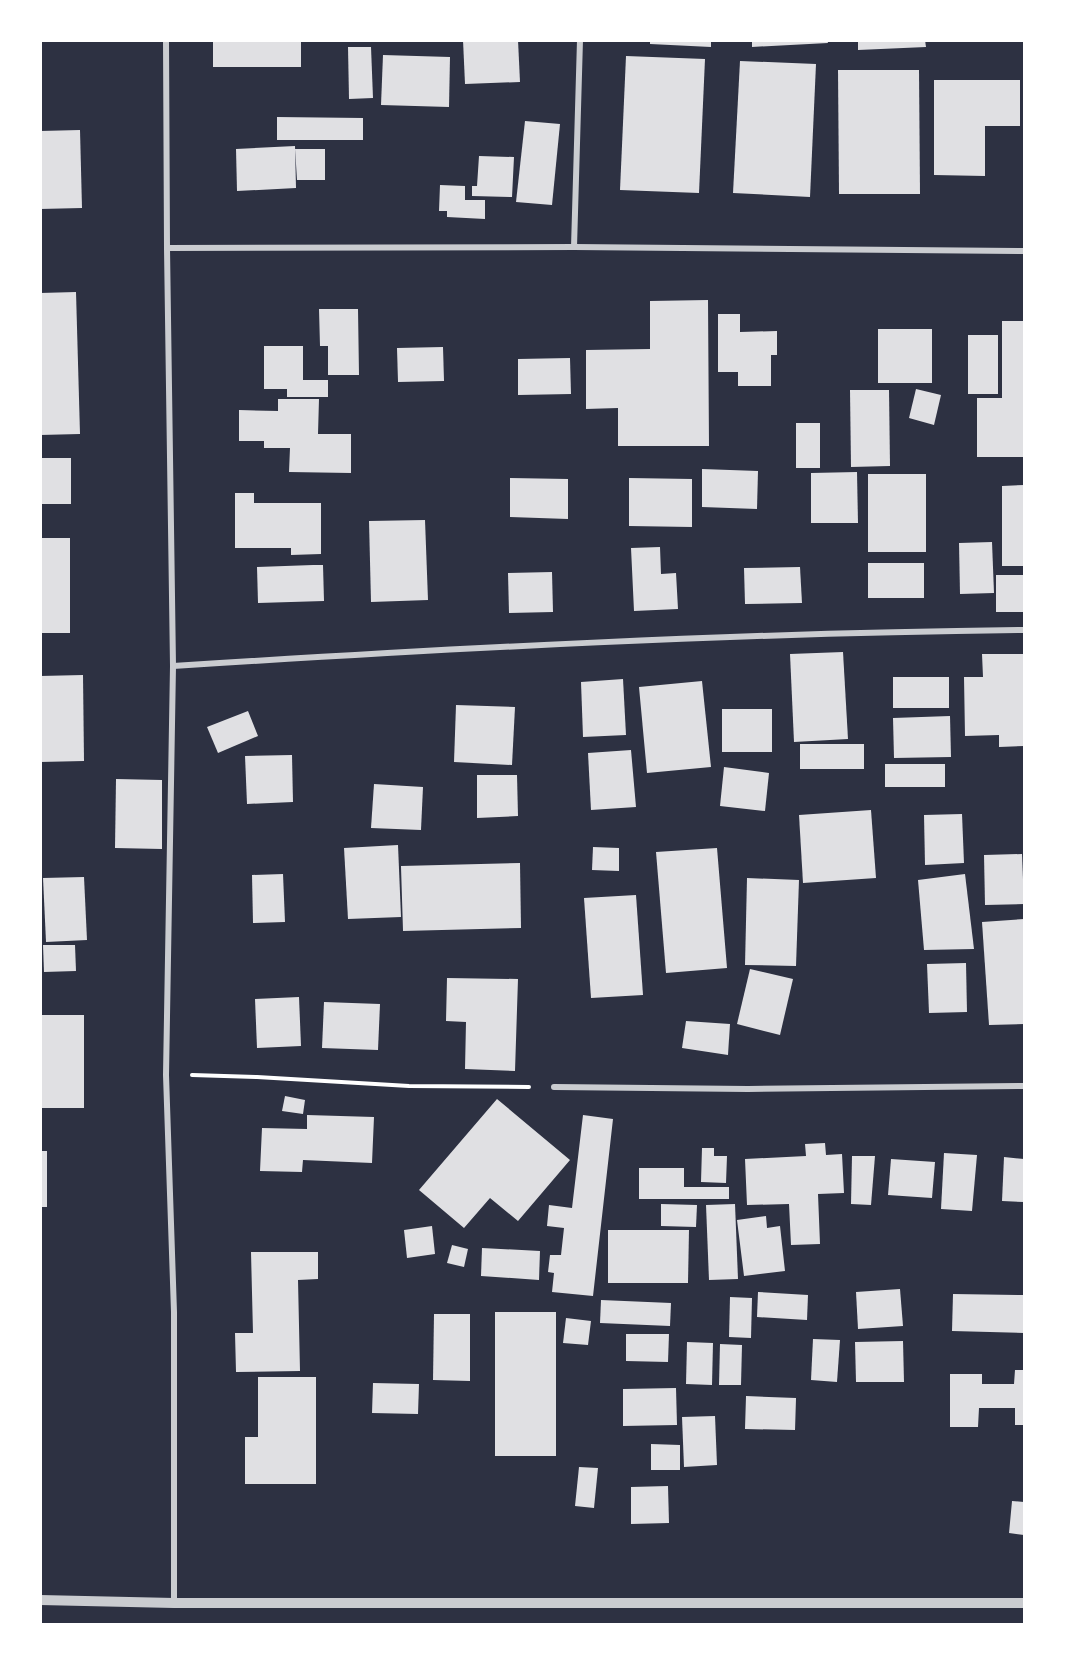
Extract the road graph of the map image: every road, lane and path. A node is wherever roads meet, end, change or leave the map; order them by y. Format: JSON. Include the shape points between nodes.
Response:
{"nodes":[{"id":1,"x":166,"y":40,"type":"edge"},
{"id":2,"x":580,"y":40,"type":"edge"},
{"id":3,"x":574,"y":247,"type":"junction"},
{"id":4,"x":167,"y":248,"type":"junction"},
{"id":5,"x":1024,"y":251,"type":"edge"},
{"id":6,"x":1024,"y":630,"type":"edge"},
{"id":7,"x":173,"y":666,"type":"junction"},
{"id":8,"x":166,"y":1074,"type":"junction"},
{"id":9,"x":1024,"y":1086,"type":"edge"},
{"id":10,"x":554,"y":1087,"type":"joint"},
{"id":11,"x":40,"y":1600,"type":"edge"},
{"id":12,"x":174,"y":1603,"type":"junction"},
{"id":13,"x":1024,"y":1603,"type":"edge"}],
"edges":[{"from":1,"to":4,"type":"street"},
{"from":2,"to":3,"type":"street"},
{"from":3,"to":4,"type":"street"},
{"from":3,"to":5,"type":"street"},
{"from":4,"to":7,"type":"street"},
{"from":6,"to":7,"type":"street","via":[[752,636]]},
{"from":7,"to":8,"type":"street"},
{"from":8,"to":10,"type":"path","via":[[409,1086]]},
{"from":8,"to":12,"type":"street","via":[[174,1312]]},
{"from":9,"to":10,"type":"street"},
{"from":11,"to":12,"type":"street"},
{"from":12,"to":13,"type":"street"}]}
